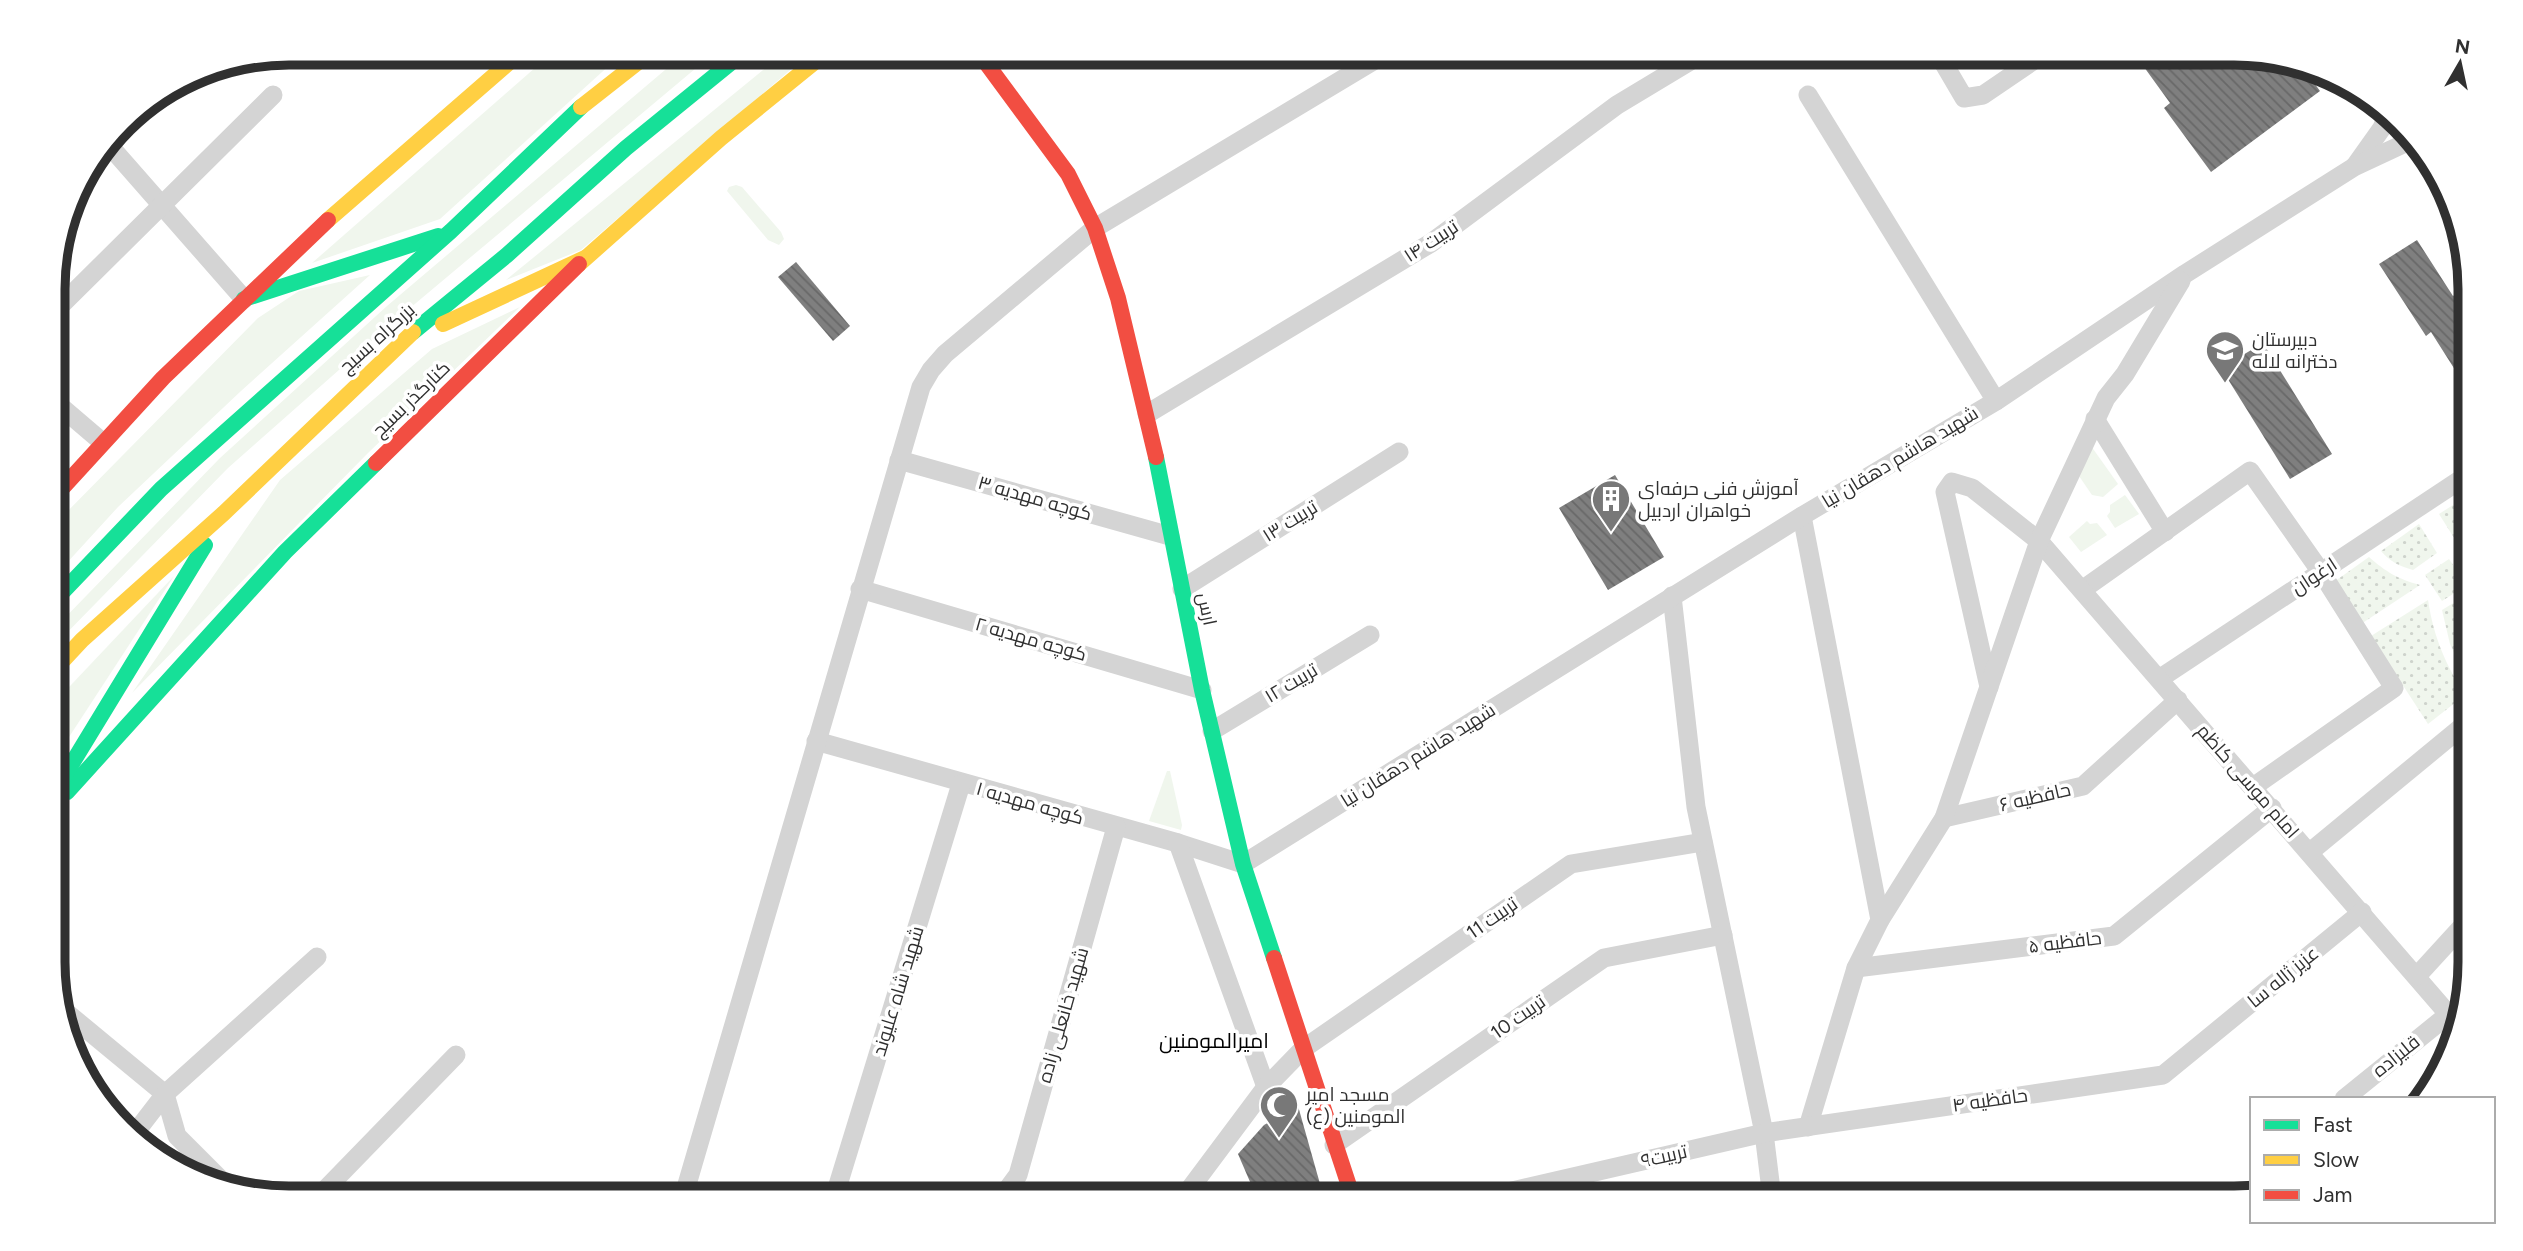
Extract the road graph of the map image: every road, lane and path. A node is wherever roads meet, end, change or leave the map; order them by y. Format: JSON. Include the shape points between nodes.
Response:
{"nodes":[{"id":1,"x":506,"y":65,"type":"edge"},
{"id":2,"x":633,"y":65,"type":"edge"},
{"id":3,"x":728,"y":65,"type":"edge"},
{"id":4,"x":811,"y":65,"type":"edge"},
{"id":5,"x":988,"y":65,"type":"edge"},
{"id":6,"x":1366,"y":65,"type":"edge"},
{"id":7,"x":1683,"y":65,"type":"edge"},
{"id":8,"x":1945,"y":65,"type":"edge"},
{"id":9,"x":2027,"y":65,"type":"edge"},
{"id":10,"x":273,"y":94,"type":"dead end"},
{"id":11,"x":1808,"y":94,"type":"dead end"},
{"id":12,"x":2385,"y":122,"type":"edge"},
{"id":13,"x":2404,"y":144,"type":"edge"},
{"id":14,"x":113,"y":150,"type":"edge"},
{"id":15,"x":2354,"y":167,"type":"junction"},
{"id":16,"x":161,"y":205,"type":"junction"},
{"id":17,"x":1096,"y":228,"type":"junction"},
{"id":18,"x":451,"y":231,"type":"junction"},
{"id":19,"x":585,"y":258,"type":"junction"},
{"id":20,"x":2185,"y":274,"type":"junction"},
{"id":21,"x":244,"y":299,"type":"junction"},
{"id":22,"x":65,"y":301,"type":"edge"},
{"id":23,"x":396,"y":346,"type":"junction"},
{"id":24,"x":1996,"y":401,"type":"junction"},
{"id":25,"x":65,"y":410,"type":"edge"},
{"id":26,"x":1147,"y":414,"type":"junction"},
{"id":27,"x":2095,"y":419,"type":"junction"},
{"id":28,"x":101,"y":441,"type":"junction"},
{"id":29,"x":1399,"y":452,"type":"dead end"},
{"id":30,"x":900,"y":460,"type":"junction"},
{"id":31,"x":2458,"y":481,"type":"edge"},
{"id":32,"x":65,"y":484,"type":"edge"},
{"id":33,"x":224,"y":513,"type":"junction"},
{"id":34,"x":1802,"y":516,"type":"junction"},
{"id":35,"x":2165,"y":532,"type":"junction"},
{"id":36,"x":1170,"y":536,"type":"junction"},
{"id":37,"x":2039,"y":541,"type":"junction"},
{"id":38,"x":2321,"y":572,"type":"junction"},
{"id":39,"x":65,"y":589,"type":"edge"},
{"id":40,"x":860,"y":589,"type":"junction"},
{"id":41,"x":1182,"y":589,"type":"junction"},
{"id":42,"x":2082,"y":590,"type":"junction"},
{"id":43,"x":1672,"y":596,"type":"junction"},
{"id":44,"x":1370,"y":635,"type":"dead end"},
{"id":45,"x":65,"y":658,"type":"edge"},
{"id":46,"x":2159,"y":678,"type":"junction"},
{"id":47,"x":1989,"y":687,"type":"junction"},
{"id":48,"x":1202,"y":690,"type":"junction"},
{"id":49,"x":2178,"y":700,"type":"junction"},
{"id":50,"x":2458,"y":730,"type":"edge"},
{"id":51,"x":1212,"y":731,"type":"junction"},
{"id":52,"x":816,"y":741,"type":"junction"},
{"id":53,"x":65,"y":775,"type":"edge"},
{"id":54,"x":961,"y":784,"type":"junction"},
{"id":55,"x":2253,"y":787,"type":"junction"},
{"id":56,"x":65,"y":794,"type":"edge"},
{"id":57,"x":2272,"y":808,"type":"junction"},
{"id":58,"x":1944,"y":818,"type":"junction"},
{"id":59,"x":1116,"y":827,"type":"junction"},
{"id":60,"x":1703,"y":842,"type":"junction"},
{"id":61,"x":1178,"y":844,"type":"junction"},
{"id":62,"x":2310,"y":852,"type":"junction"},
{"id":63,"x":1243,"y":864,"type":"junction"},
{"id":64,"x":2362,"y":912,"type":"junction"},
{"id":65,"x":1880,"y":920,"type":"junction"},
{"id":66,"x":2458,"y":931,"type":"edge"},
{"id":67,"x":1723,"y":935,"type":"junction"},
{"id":68,"x":317,"y":957,"type":"dead end"},
{"id":69,"x":1856,"y":968,"type":"junction"},
{"id":70,"x":2417,"y":976,"type":"junction"},
{"id":71,"x":2451,"y":1016,"type":"edge"},
{"id":72,"x":71,"y":1017,"type":"edge"},
{"id":73,"x":2450,"y":1020,"type":"edge"},
{"id":74,"x":2204,"y":1041,"type":"joint"},
{"id":75,"x":1303,"y":1049,"type":"junction"},
{"id":76,"x":456,"y":1055,"type":"dead end"},
{"id":77,"x":1266,"y":1087,"type":"junction"},
{"id":78,"x":165,"y":1094,"type":"junction"},
{"id":79,"x":2347,"y":1097,"type":"edge"},
{"id":80,"x":1808,"y":1126,"type":"junction"},
{"id":81,"x":138,"y":1128,"type":"edge"},
{"id":82,"x":1764,"y":1133,"type":"junction"},
{"id":83,"x":1334,"y":1145,"type":"junction"},
{"id":84,"x":214,"y":1173,"type":"edge"},
{"id":85,"x":330,"y":1186,"type":"edge"},
{"id":86,"x":686,"y":1186,"type":"edge"},
{"id":87,"x":838,"y":1186,"type":"edge"},
{"id":88,"x":1010,"y":1186,"type":"edge"},
{"id":89,"x":1193,"y":1186,"type":"edge"},
{"id":90,"x":1349,"y":1186,"type":"edge"},
{"id":91,"x":1534,"y":1186,"type":"edge"},
{"id":92,"x":1771,"y":1186,"type":"edge"}],
"edges":[{"from":1,"to":21,"type":"main road","via":[[402,153]]},
{"from":2,"to":18,"type":"main road","name":"بزرگراه بسیج","via":[[591,98]]},
{"from":3,"to":23,"type":"main road","name":"بزرگراه بسیج"},
{"from":4,"to":19,"type":"main road","name":"کنارگذر بسیج"},
{"from":5,"to":17,"type":"main road","name":"ارس","via":[[1068,174]]},
{"from":6,"to":17,"type":"street"},
{"from":7,"to":26,"type":"street","name":"تربیت ۱۴","via":[[1617,105],[1431,243]]},
{"from":8,"to":9,"type":"street","via":[[1964,98],[1983,95]]},
{"from":10,"to":16,"type":"street"},
{"from":11,"to":24,"type":"street"},
{"from":12,"to":15,"type":"street"},
{"from":13,"to":15,"type":"street","name":"شهید هاشم دهقان نیا"},
{"from":14,"to":16,"type":"street"},
{"from":15,"to":20,"type":"street","name":"شهید هاشم دهقان نیا"},
{"from":16,"to":21,"type":"street"},
{"from":16,"to":22,"type":"street"},
{"from":17,"to":26,"type":"main road","name":"ارس"},
{"from":17,"to":30,"type":"street","via":[[931,370],[921,387]]},
{"from":18,"to":21,"type":"main road"},
{"from":18,"to":39,"type":"main road","name":"بزرگراه بسیج","via":[[161,489]]},
{"from":19,"to":23,"type":"main road"},
{"from":19,"to":56,"type":"main road","name":"کنارگذر بسیج","via":[[285,552]]},
{"from":20,"to":24,"type":"street","name":"شهید هاشم دهقان نیا"},
{"from":20,"to":27,"type":"street"},
{"from":21,"to":28,"type":"main road"},
{"from":23,"to":33,"type":"main road","name":"بزرگراه بسیج"},
{"from":24,"to":34,"type":"street","name":"شهید هاشم دهقان نیا"},
{"from":25,"to":28,"type":"street"},
{"from":26,"to":36,"type":"main road","name":"ارس"},
{"from":27,"to":35,"type":"street"},
{"from":27,"to":37,"type":"street"},
{"from":28,"to":32,"type":"main road"},
{"from":29,"to":41,"type":"street","name":"تربیت ۱۳"},
{"from":30,"to":36,"type":"street","name":"کوچه مهدیه ۳"},
{"from":30,"to":40,"type":"street"},
{"from":31,"to":38,"type":"street","name":"ارغوان"},
{"from":33,"to":45,"type":"main road","name":"بزرگراه بسیج"},
{"from":33,"to":53,"type":"main road"},
{"from":34,"to":43,"type":"street","name":"شهید هاشم دهقان نیا"},
{"from":34,"to":65,"type":"street"},
{"from":35,"to":38,"type":"street","via":[[2250,471]]},
{"from":35,"to":42,"type":"street"},
{"from":36,"to":41,"type":"main road","name":"ارس"},
{"from":37,"to":42,"type":"street","name":"امام موسی کاظم"},
{"from":37,"to":47,"type":"street"},
{"from":37,"to":47,"type":"street","name":"امام موسی کاظم","via":[[1972,488],[1952,482],[1945,492]]},
{"from":38,"to":46,"type":"street","name":"ارغوان"},
{"from":38,"to":55,"type":"street","via":[[2394,688]]},
{"from":40,"to":48,"type":"street","name":"کوچه مهدیه ۲"},
{"from":40,"to":52,"type":"street"},
{"from":41,"to":48,"type":"main road","name":"ارس"},
{"from":42,"to":46,"type":"street","name":"امام موسی کاظم"},
{"from":43,"to":60,"type":"street"},
{"from":43,"to":63,"type":"street","name":"شهید هاشم دهقان نیا"},
{"from":44,"to":51,"type":"street","name":"تربیت ۱۲"},
{"from":46,"to":49,"type":"street","name":"امام موسی کاظم"},
{"from":47,"to":58,"type":"street"},
{"from":48,"to":51,"type":"main road","name":"ارس"},
{"from":49,"to":55,"type":"street","name":"امام موسی کاظم"},
{"from":49,"to":58,"type":"street","name":"حافظیه ۶","via":[[2082,786]]},
{"from":50,"to":62,"type":"street"},
{"from":51,"to":63,"type":"main road","name":"ارس"},
{"from":52,"to":54,"type":"street","name":"کوچه مهدیه ۱"},
{"from":52,"to":86,"type":"street"},
{"from":54,"to":59,"type":"street","name":"کوچه مهدیه ۱"},
{"from":54,"to":87,"type":"street","name":"شهید شاه علیوند"},
{"from":55,"to":57,"type":"street","name":"امام موسی کاظم"},
{"from":57,"to":62,"type":"street","name":"امام موسی کاظم"},
{"from":57,"to":69,"type":"street","name":"حافظیه ۵","via":[[2114,936]]},
{"from":58,"to":65,"type":"street"},
{"from":59,"to":61,"type":"street","name":"کوچه مهدیه ۱"},
{"from":59,"to":88,"type":"street","name":"شهید خانعلی زاده","via":[[1018,1175]]},
{"from":60,"to":67,"type":"street"},
{"from":60,"to":75,"type":"street","name":"تربیت 11","via":[[1571,864]]},
{"from":61,"to":63,"type":"street","name":"کوچه مهدیه ۱"},
{"from":61,"to":77,"type":"street"},
{"from":62,"to":64,"type":"street","name":"امام موسی کاظم"},
{"from":63,"to":75,"type":"main road","name":"ارس"},
{"from":64,"to":70,"type":"street","name":"امام موسی کاظم"},
{"from":64,"to":74,"type":"street","name":"عزیز ژاله سا"},
{"from":65,"to":69,"type":"street"},
{"from":66,"to":70,"type":"street"},
{"from":67,"to":82,"type":"street"},
{"from":67,"to":83,"type":"street","name":"تربیت 10","via":[[1604,958]]},
{"from":68,"to":78,"type":"street"},
{"from":69,"to":80,"type":"street"},
{"from":70,"to":71,"type":"street","name":"امام موسی کاظم"},
{"from":72,"to":78,"type":"street"},
{"from":73,"to":79,"type":"street","name":"قلیزاده"},
{"from":74,"to":80,"type":"street","name":"حافظیه ۴","via":[[2163,1075]]},
{"from":75,"to":77,"type":"street","name":"تربیت 11"},
{"from":75,"to":83,"type":"main road","name":"ارس"},
{"from":76,"to":85,"type":"street"},
{"from":77,"to":89,"type":"street","name":"تربیت 11"},
{"from":78,"to":81,"type":"street"},
{"from":78,"to":84,"type":"street","via":[[177,1136]]},
{"from":80,"to":82,"type":"street","name":"حافظیه ۴"},
{"from":82,"to":91,"type":"street","name":"تربیت۹"},
{"from":82,"to":92,"type":"street"},
{"from":83,"to":90,"type":"main road","name":"ارس"}]}
